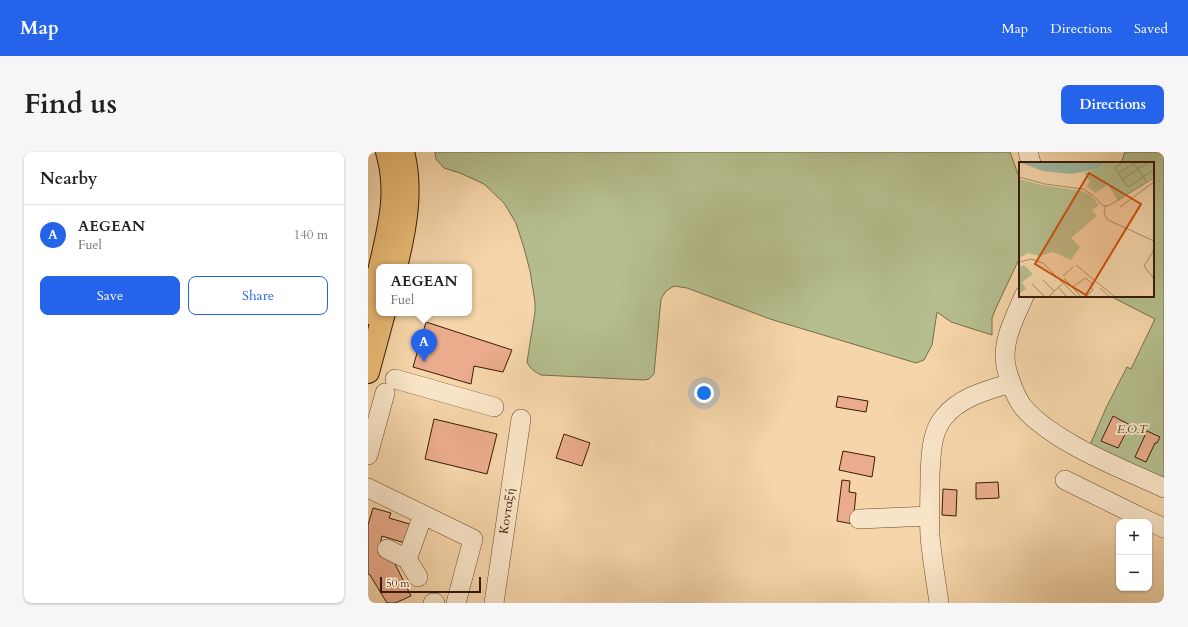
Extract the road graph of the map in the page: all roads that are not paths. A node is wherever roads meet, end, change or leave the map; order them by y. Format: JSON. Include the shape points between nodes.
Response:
{"nodes":[{"id":1,"x":387,"y":152,"type":"edge"},
{"id":2,"x":403,"y":152,"type":"edge"},
{"id":3,"x":1028,"y":152,"type":"edge"},
{"id":4,"x":1031,"y":162,"type":"edge"},
{"id":5,"x":381,"y":264,"type":"edge"},
{"id":6,"x":397,"y":264,"type":"edge"},
{"id":7,"x":376,"y":283,"type":"edge"},
{"id":8,"x":1024,"y":297,"type":"edge"},
{"id":9,"x":368,"y":313,"type":"edge"},
{"id":10,"x":383,"y":316,"type":"edge"},
{"id":11,"x":368,"y":372,"type":"edge"},
{"id":12,"x":1011,"y":383,"type":"junction"},
{"id":13,"x":494,"y":407,"type":"dead end"},
{"id":14,"x":521,"y":419,"type":"dead end"},
{"id":15,"x":368,"y":455,"type":"edge"},
{"id":16,"x":1065,"y":480,"type":"dead end"},
{"id":17,"x":368,"y":488,"type":"edge"},
{"id":18,"x":1164,"y":488,"type":"edge"},
{"id":19,"x":423,"y":515,"type":"junction"},
{"id":20,"x":930,"y":516,"type":"junction"},
{"id":21,"x":858,"y":519,"type":"dead end"},
{"id":22,"x":1164,"y":528,"type":"edge"},
{"id":23,"x":387,"y":549,"type":"dead end"},
{"id":24,"x":407,"y":558,"type":"junction"},
{"id":25,"x":418,"y":577,"type":"dead end"},
{"id":26,"x":456,"y":603,"type":"edge"},
{"id":27,"x":494,"y":603,"type":"edge"},
{"id":28,"x":939,"y":603,"type":"edge"}],
"edges":[{"from":1,"to":5,"type":"main road","via":[[392,175],[393,206]]},
{"from":2,"to":6,"type":"main road","via":[[408,201]]},
{"from":3,"to":4,"type":"street"},
{"from":7,"to":9,"type":"main road"},
{"from":8,"to":12,"type":"street","via":[[1006,347],[1005,365]]},
{"from":10,"to":11,"type":"main road"},
{"from":12,"to":18,"type":"street","via":[[1023,407],[1047,429],[1094,455]]},
{"from":12,"to":20,"type":"street","via":[[963,401],[941,420],[931,453]]},
{"from":13,"to":15,"type":"street","via":[[390,386]]},
{"from":14,"to":27,"type":"street","name":"Κονταξή"},
{"from":16,"to":22,"type":"street"},
{"from":17,"to":19,"type":"street"},
{"from":19,"to":24,"type":"street"},
{"from":19,"to":26,"type":"street","via":[[473,539]]},
{"from":20,"to":21,"type":"street"},
{"from":20,"to":28,"type":"street","via":[[930,537]]},
{"from":23,"to":24,"type":"street"},
{"from":24,"to":25,"type":"street"}]}
